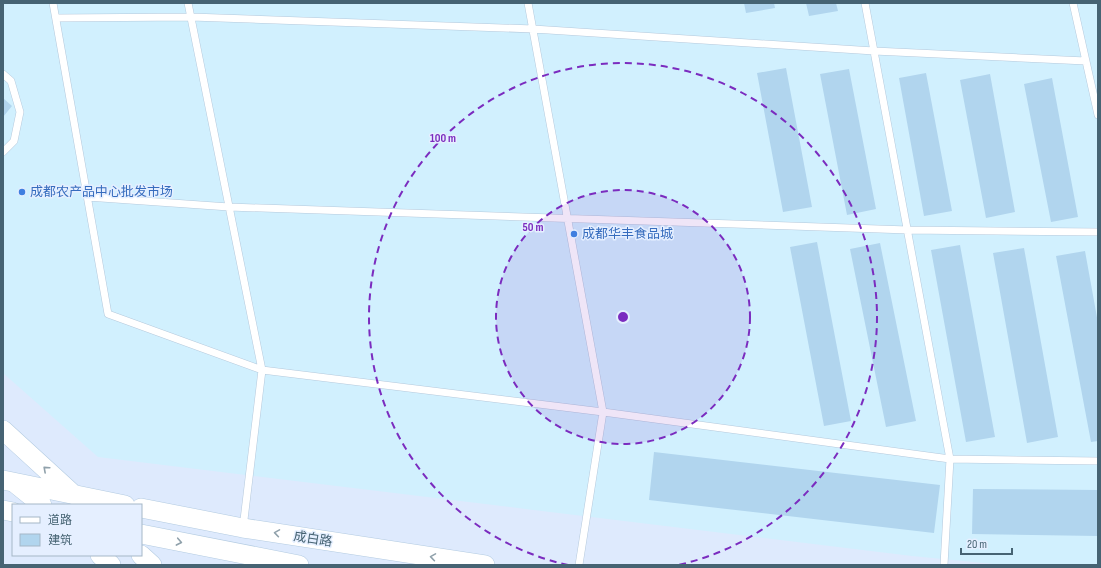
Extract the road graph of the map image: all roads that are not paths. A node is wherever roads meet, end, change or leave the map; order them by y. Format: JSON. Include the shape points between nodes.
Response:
{"nodes":[{"id":1,"x":53,"y":3,"type":"edge"},
{"id":2,"x":188,"y":3,"type":"edge"},
{"id":3,"x":528,"y":3,"type":"edge"},
{"id":4,"x":866,"y":3,"type":"edge"},
{"id":5,"x":1073,"y":3,"type":"edge"},
{"id":6,"x":191,"y":17,"type":"junction"},
{"id":7,"x":56,"y":18,"type":"junction"},
{"id":8,"x":533,"y":29,"type":"junction"},
{"id":9,"x":874,"y":51,"type":"junction"},
{"id":10,"x":1086,"y":61,"type":"junction"},
{"id":11,"x":3,"y":74,"type":"edge"},
{"id":12,"x":1098,"y":115,"type":"edge"},
{"id":13,"x":3,"y":152,"type":"edge"},
{"id":14,"x":87,"y":197,"type":"junction"},
{"id":15,"x":229,"y":206,"type":"junction"},
{"id":16,"x":568,"y":217,"type":"junction"},
{"id":17,"x":908,"y":230,"type":"junction"},
{"id":18,"x":1098,"y":232,"type":"edge"},
{"id":19,"x":262,"y":370,"type":"junction"},
{"id":20,"x":603,"y":412,"type":"junction"},
{"id":21,"x":3,"y":430,"type":"edge"},
{"id":22,"x":950,"y":459,"type":"junction"},
{"id":23,"x":1098,"y":461,"type":"edge"},
{"id":24,"x":6,"y":478,"type":"edge"},
{"id":25,"x":80,"y":500,"type":"edge"},
{"id":26,"x":41,"y":504,"type":"edge"},
{"id":27,"x":116,"y":504,"type":"edge"},
{"id":28,"x":142,"y":508,"type":"edge"},
{"id":29,"x":242,"y":528,"type":"junction"},
{"id":30,"x":142,"y":534,"type":"edge"},
{"id":31,"x":101,"y":556,"type":"edge"},
{"id":32,"x":142,"y":556,"type":"edge"},
{"id":33,"x":268,"y":563,"type":"edge"},
{"id":34,"x":111,"y":565,"type":"edge"},
{"id":35,"x":152,"y":565,"type":"edge"},
{"id":36,"x":299,"y":565,"type":"edge"},
{"id":37,"x":485,"y":565,"type":"edge"},
{"id":38,"x":579,"y":565,"type":"edge"},
{"id":39,"x":944,"y":565,"type":"edge"}],
"edges":[{"from":1,"to":7,"type":"lane"},
{"from":2,"to":6,"type":"lane"},
{"from":3,"to":8,"type":"lane"},
{"from":4,"to":9,"type":"lane"},
{"from":5,"to":10,"type":"lane"},
{"from":6,"to":7,"type":"lane"},
{"from":6,"to":8,"type":"lane"},
{"from":6,"to":15,"type":"lane"},
{"from":7,"to":14,"type":"lane"},
{"from":8,"to":9,"type":"lane"},
{"from":8,"to":16,"type":"lane"},
{"from":9,"to":10,"type":"lane"},
{"from":9,"to":17,"type":"lane"},
{"from":10,"to":12,"type":"lane"},
{"from":11,"to":13,"type":"lane","via":[[11,81],[20,112],[14,141]]},
{"from":14,"to":15,"type":"lane"},
{"from":14,"to":19,"type":"lane","via":[[108,314]]},
{"from":15,"to":16,"type":"lane"},
{"from":15,"to":19,"type":"lane"},
{"from":16,"to":17,"type":"lane"},
{"from":16,"to":20,"type":"lane"},
{"from":17,"to":18,"type":"lane"},
{"from":17,"to":22,"type":"lane"},
{"from":19,"to":20,"type":"lane"},
{"from":19,"to":29,"type":"lane"},
{"from":20,"to":22,"type":"lane"},
{"from":20,"to":38,"type":"lane"},
{"from":25,"to":21,"type":"street","one_way":true},
{"from":22,"to":23,"type":"lane"},
{"from":22,"to":39,"type":"lane"},
{"from":24,"to":25,"type":"street"},
{"from":24,"to":26,"type":"street"},
{"from":25,"to":27,"type":"street"},
{"from":28,"to":29,"type":"street","name":"成白路"},
{"from":37,"to":29,"type":"street","name":"成白路","one_way":true},
{"from":30,"to":33,"type":"street","one_way":true},
{"from":31,"to":34,"type":"street"},
{"from":32,"to":35,"type":"street"},
{"from":33,"to":36,"type":"street"}]}
